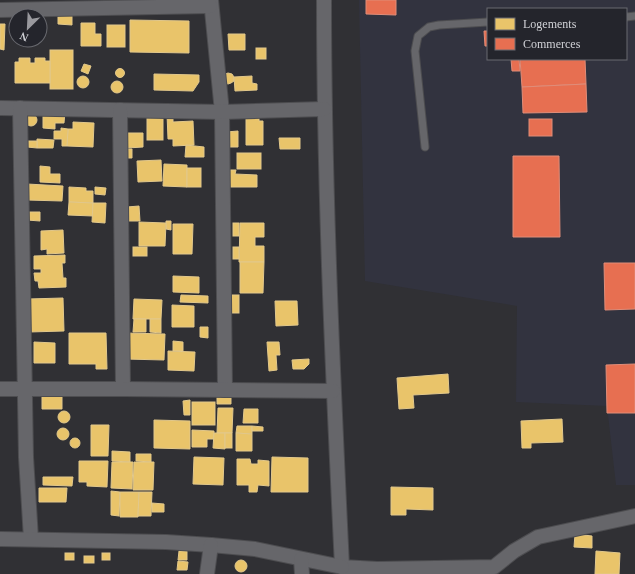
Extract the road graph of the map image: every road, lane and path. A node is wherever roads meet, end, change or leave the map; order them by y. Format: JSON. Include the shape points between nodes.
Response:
{"nodes":[{"id":1,"x":324,"y":0,"type":"edge"},
{"id":2,"x":210,"y":3,"type":"edge"},
{"id":3,"x":0,"y":10,"type":"edge"},
{"id":4,"x":487,"y":22,"type":"edge"},
{"id":5,"x":0,"y":108,"type":"edge"},
{"id":6,"x":20,"y":108,"type":"junction"},
{"id":7,"x":324,"y":109,"type":"junction"},
{"id":8,"x":120,"y":110,"type":"junction"},
{"id":9,"x":222,"y":112,"type":"junction"},
{"id":10,"x":425,"y":147,"type":"dead end"},
{"id":11,"x":0,"y":389,"type":"edge"},
{"id":12,"x":25,"y":389,"type":"junction"},
{"id":13,"x":123,"y":389,"type":"junction"},
{"id":14,"x":226,"y":390,"type":"junction"},
{"id":15,"x":334,"y":391,"type":"junction"},
{"id":16,"x":635,"y":516,"type":"edge"},
{"id":17,"x":0,"y":539,"type":"edge"},
{"id":18,"x":31,"y":539,"type":"junction"},
{"id":19,"x":211,"y":545,"type":"junction"},
{"id":20,"x":301,"y":559,"type":"junction"},
{"id":21,"x":342,"y":567,"type":"junction"},
{"id":22,"x":207,"y":574,"type":"edge"},
{"id":23,"x":302,"y":574,"type":"edge"}],
"edges":[{"from":1,"to":7,"type":"street"},
{"from":2,"to":3,"type":"street"},
{"from":2,"to":9,"type":"street"},
{"from":4,"to":10,"type":"lane","via":[[429,27],[418,36],[414,51]]},
{"from":5,"to":6,"type":"street"},
{"from":6,"to":8,"type":"street"},
{"from":6,"to":12,"type":"street"},
{"from":7,"to":9,"type":"street"},
{"from":7,"to":15,"type":"street"},
{"from":8,"to":9,"type":"street"},
{"from":8,"to":13,"type":"street"},
{"from":9,"to":14,"type":"street"},
{"from":11,"to":12,"type":"street"},
{"from":12,"to":13,"type":"street"},
{"from":12,"to":18,"type":"street"},
{"from":13,"to":14,"type":"street"},
{"from":14,"to":15,"type":"street"},
{"from":15,"to":21,"type":"street"},
{"from":16,"to":21,"type":"street","via":[[538,537],[494,567]]},
{"from":17,"to":18,"type":"street"},
{"from":18,"to":19,"type":"street"},
{"from":19,"to":20,"type":"street","via":[[255,549]]},
{"from":19,"to":22,"type":"street"},
{"from":20,"to":21,"type":"street"},
{"from":20,"to":23,"type":"street"}]}
